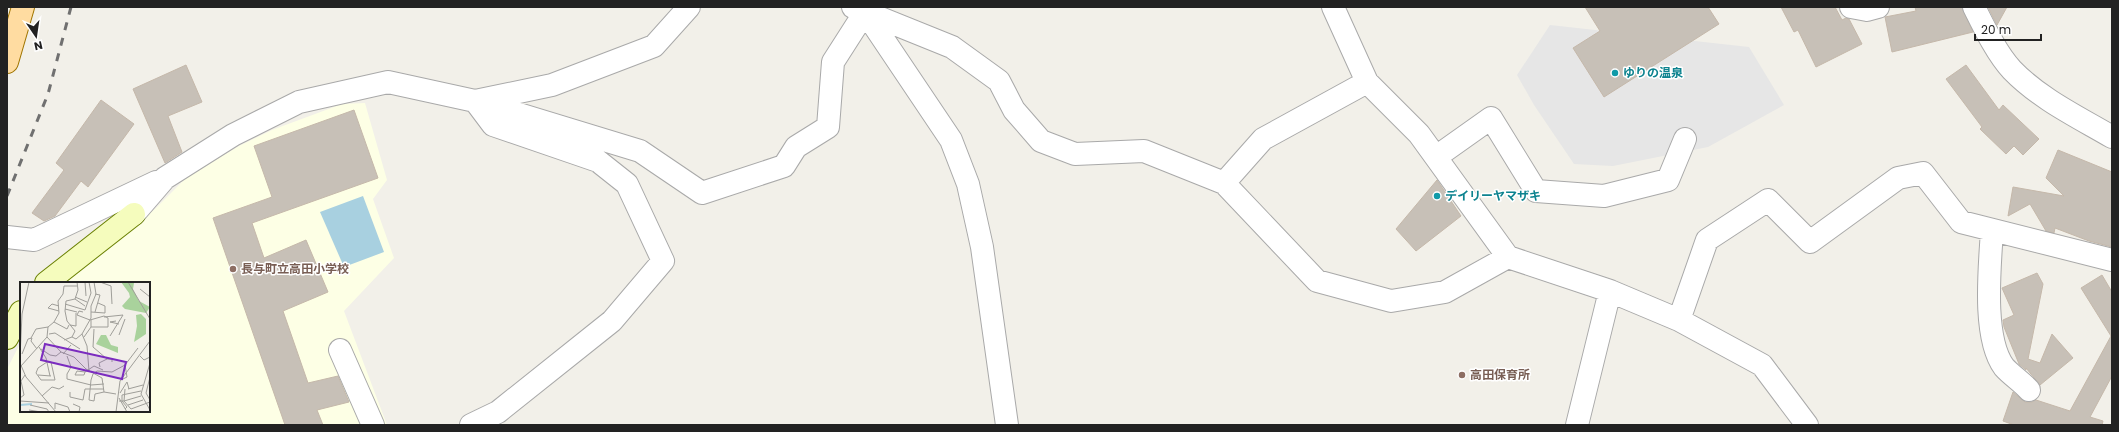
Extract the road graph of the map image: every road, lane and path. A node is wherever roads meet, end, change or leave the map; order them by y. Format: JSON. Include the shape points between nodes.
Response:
{"nodes":[{"id":1,"x":23,"y":7,"type":"edge"},
{"id":2,"x":689,"y":7,"type":"edge"},
{"id":3,"x":1333,"y":7,"type":"edge"},
{"id":4,"x":1851,"y":7,"type":"edge"},
{"id":5,"x":1878,"y":7,"type":"edge"},
{"id":6,"x":1974,"y":7,"type":"edge"},
{"id":7,"x":864,"y":9,"type":"edge"},
{"id":8,"x":7,"y":62,"type":"edge"},
{"id":9,"x":1367,"y":82,"type":"junction"},
{"id":10,"x":475,"y":101,"type":"junction"},
{"id":11,"x":2112,"y":137,"type":"edge"},
{"id":12,"x":1685,"y":140,"type":"dead end"},
{"id":13,"x":1436,"y":157,"type":"junction"},
{"id":14,"x":164,"y":178,"type":"junction"},
{"id":15,"x":1224,"y":184,"type":"junction"},
{"id":16,"x":1992,"y":230,"type":"junction"},
{"id":17,"x":7,"y":237,"type":"edge"},
{"id":18,"x":1508,"y":257,"type":"junction"},
{"id":19,"x":2112,"y":260,"type":"edge"},
{"id":20,"x":47,"y":282,"type":"edge"},
{"id":21,"x":1610,"y":291,"type":"junction"},
{"id":22,"x":20,"y":314,"type":"edge"},
{"id":23,"x":1678,"y":320,"type":"junction"},
{"id":24,"x":7,"y":338,"type":"edge"},
{"id":25,"x":340,"y":350,"type":"dead end"},
{"id":26,"x":2029,"y":390,"type":"dead end"},
{"id":27,"x":503,"y":419,"type":"edge"},
{"id":28,"x":374,"y":425,"type":"edge"},
{"id":29,"x":471,"y":425,"type":"edge"},
{"id":30,"x":1007,"y":425,"type":"edge"},
{"id":31,"x":1577,"y":425,"type":"edge"},
{"id":32,"x":1807,"y":425,"type":"edge"}],
"edges":[{"from":1,"to":8,"type":"main road"},
{"from":2,"to":10,"type":"street","via":[[654,46],[552,85]]},
{"from":3,"to":9,"type":"street"},
{"from":4,"to":5,"type":"street","via":[[1867,10]]},
{"from":6,"to":11,"type":"street","via":[[2011,69],[2041,96]]},
{"from":7,"to":10,"type":"street","via":[[833,62],[828,128],[796,146],[784,166],[702,193],[640,151]]},
{"from":7,"to":15,"type":"street","via":[[952,46],[999,82],[1014,110],[1041,141],[1075,154],[1144,151]]},
{"from":7,"to":30,"type":"street","via":[[951,140],[968,184],[982,246]]},
{"from":9,"to":13,"type":"street","via":[[1419,134]]},
{"from":9,"to":15,"type":"street","via":[[1263,139]]},
{"from":10,"to":14,"type":"street","via":[[388,82],[299,102],[232,135]]},
{"from":10,"to":27,"type":"street","via":[[493,125],[598,161],[627,184],[663,260],[612,321]]},
{"from":12,"to":13,"type":"street","via":[[1668,180],[1604,196],[1536,191],[1491,118]]},
{"from":13,"to":18,"type":"street"},
{"from":14,"to":17,"type":"street","via":[[34,240]]},
{"from":14,"to":20,"type":"street","via":[[134,214]]},
{"from":15,"to":18,"type":"street","via":[[1317,281],[1390,301],[1445,292]]},
{"from":16,"to":19,"type":"street"},
{"from":16,"to":23,"type":"street","via":[[1961,222],[1923,173],[1898,178],[1810,242],[1768,200],[1707,240]]},
{"from":16,"to":26,"type":"street","via":[[1989,278],[1994,342],[2004,366]]},
{"from":18,"to":21,"type":"street"},
{"from":21,"to":23,"type":"street"},
{"from":21,"to":31,"type":"street"},
{"from":22,"to":24,"type":"street"},
{"from":23,"to":32,"type":"street","via":[[1762,365]]},
{"from":25,"to":28,"type":"street"},
{"from":27,"to":29,"type":"street"}]}
